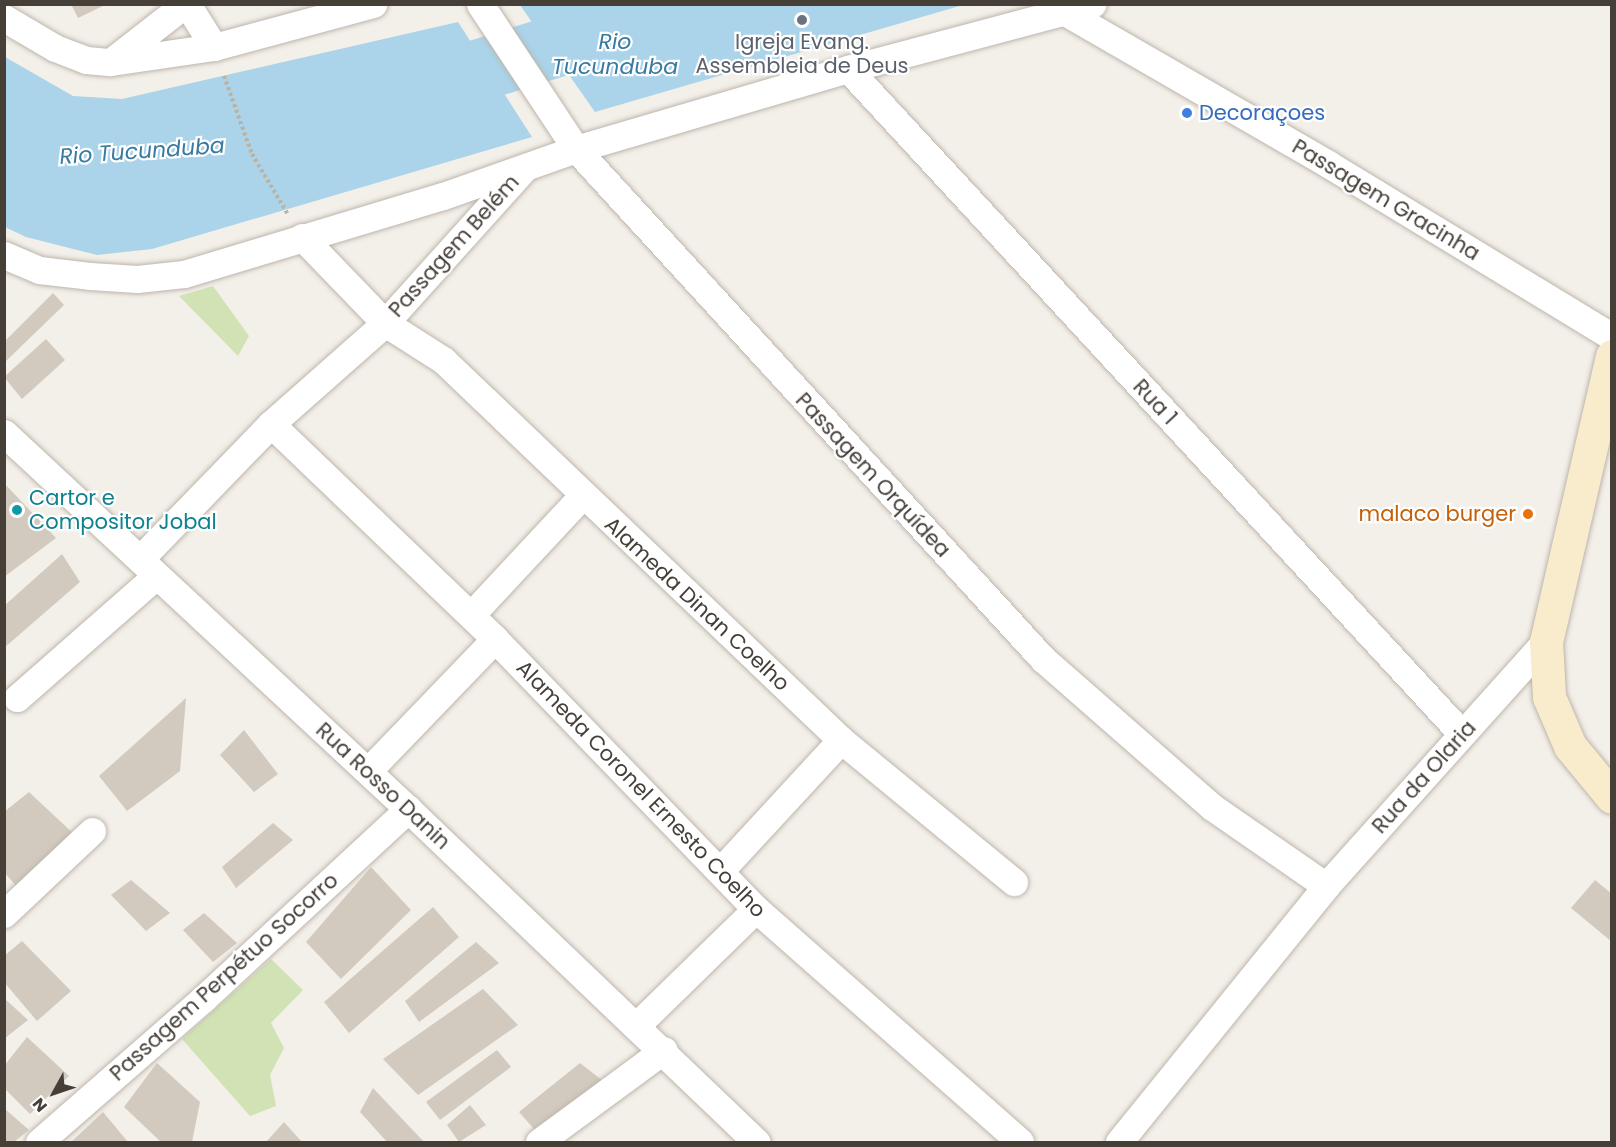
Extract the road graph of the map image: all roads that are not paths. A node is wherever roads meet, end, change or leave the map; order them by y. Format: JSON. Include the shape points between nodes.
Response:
{"nodes":[{"id":1,"x":186,"y":4,"type":"edge"},
{"id":2,"x":373,"y":4,"type":"edge"},
{"id":3,"x":480,"y":4,"type":"edge"},
{"id":4,"x":1093,"y":4,"type":"edge"},
{"id":5,"x":1065,"y":12,"type":"junction"},
{"id":6,"x":4,"y":18,"type":"edge"},
{"id":7,"x":214,"y":47,"type":"junction"},
{"id":8,"x":111,"y":62,"type":"junction"},
{"id":9,"x":848,"y":69,"type":"junction"},
{"id":10,"x":573,"y":146,"type":"junction"},
{"id":11,"x":523,"y":170,"type":"junction"},
{"id":12,"x":302,"y":237,"type":"junction"},
{"id":13,"x":4,"y":255,"type":"edge"},
{"id":14,"x":385,"y":323,"type":"junction"},
{"id":15,"x":1611,"y":337,"type":"edge"},
{"id":16,"x":1611,"y":356,"type":"edge"},
{"id":17,"x":271,"y":424,"type":"junction"},
{"id":18,"x":4,"y":433,"type":"edge"},
{"id":19,"x":582,"y":496,"type":"junction"},
{"id":20,"x":148,"y":568,"type":"junction"},
{"id":21,"x":471,"y":615,"type":"junction"},
{"id":22,"x":495,"y":639,"type":"junction"},
{"id":23,"x":1546,"y":641,"type":"junction"},
{"id":24,"x":17,"y":698,"type":"dead end"},
{"id":25,"x":1462,"y":734,"type":"junction"},
{"id":26,"x":841,"y":740,"type":"junction"},
{"id":27,"x":368,"y":771,"type":"junction"},
{"id":28,"x":1611,"y":797,"type":"edge"},
{"id":29,"x":408,"y":809,"type":"junction"},
{"id":30,"x":92,"y":831,"type":"dead end"},
{"id":31,"x":721,"y":870,"type":"junction"},
{"id":32,"x":1014,"y":882,"type":"dead end"},
{"id":33,"x":1326,"y":886,"type":"junction"},
{"id":34,"x":756,"y":909,"type":"junction"},
{"id":35,"x":4,"y":914,"type":"edge"},
{"id":36,"x":637,"y":1025,"type":"junction"},
{"id":37,"x":664,"y":1050,"type":"junction"},
{"id":38,"x":39,"y":1143,"type":"edge"},
{"id":39,"x":539,"y":1143,"type":"edge"},
{"id":40,"x":758,"y":1143,"type":"edge"},
{"id":41,"x":1020,"y":1143,"type":"edge"},
{"id":42,"x":1119,"y":1143,"type":"edge"}],
"edges":[{"from":1,"to":7,"type":"street"},
{"from":1,"to":8,"type":"street"},
{"from":2,"to":7,"type":"street"},
{"from":3,"to":10,"type":"street","name":"Passagem Orquídea"},
{"from":4,"to":5,"type":"street","name":"Passagem Belém"},
{"from":5,"to":9,"type":"street","name":"Passagem Belém"},
{"from":5,"to":15,"type":"street","name":"Passagem Gracinha","via":[[1328,164]]},
{"from":6,"to":8,"type":"street","via":[[55,48],[86,60]]},
{"from":7,"to":8,"type":"street"},
{"from":9,"to":10,"type":"street","name":"Passagem Belém"},
{"from":9,"to":25,"type":"street","name":"Rua 1"},
{"from":10,"to":11,"type":"street","name":"Passagem Belém"},
{"from":10,"to":33,"type":"street","name":"Passagem Orquídea","via":[[1043,659],[1212,807]]},
{"from":11,"to":12,"type":"street"},
{"from":11,"to":14,"type":"street","name":"Passagem Belém"},
{"from":12,"to":13,"type":"street","via":[[184,274],[137,279],[39,270]]},
{"from":12,"to":14,"type":"street","name":"Alameda Dinan Coelho"},
{"from":14,"to":17,"type":"street","name":"Passagem Belém"},
{"from":14,"to":19,"type":"street","name":"Alameda Dinan Coelho","via":[[443,360]]},
{"from":16,"to":23,"type":"street","name":"Rua da Olaria"},
{"from":17,"to":20,"type":"street","name":"Passagem Belém"},
{"from":17,"to":21,"type":"street","name":"Alameda Coronel Ernesto Coelho"},
{"from":18,"to":20,"type":"street","name":"Rua Rosso Danin"},
{"from":19,"to":21,"type":"street"},
{"from":19,"to":26,"type":"street","name":"Alameda Dinan Coelho"},
{"from":20,"to":24,"type":"street","name":"Passagem Belém"},
{"from":20,"to":27,"type":"street","name":"Rua Rosso Danin"},
{"from":21,"to":22,"type":"street","name":"Alameda Coronel Ernesto Coelho"},
{"from":22,"to":27,"type":"street"},
{"from":22,"to":31,"type":"street","name":"Alameda Coronel Ernesto Coelho"},
{"from":23,"to":25,"type":"street","name":"Rua da Olaria"},
{"from":23,"to":28,"type":"street","via":[[1549,697],[1570,746]]},
{"from":25,"to":33,"type":"street","name":"Rua da Olaria"},
{"from":26,"to":31,"type":"street"},
{"from":26,"to":32,"type":"street","name":"Alameda Dinan Coelho"},
{"from":27,"to":29,"type":"street","name":"Rua Rosso Danin"},
{"from":29,"to":36,"type":"street","name":"Rua Rosso Danin"},
{"from":29,"to":38,"type":"street","name":"Passagem Perpétuo Socorro","via":[[203,999]]},
{"from":30,"to":35,"type":"street"},
{"from":31,"to":34,"type":"street","name":"Alameda Coronel Ernesto Coelho"},
{"from":33,"to":42,"type":"street","name":"Rua da Olaria"},
{"from":34,"to":36,"type":"street"},
{"from":34,"to":41,"type":"street","name":"Alameda Coronel Ernesto Coelho"},
{"from":36,"to":37,"type":"street","name":"Rua Rosso Danin"},
{"from":37,"to":39,"type":"street"},
{"from":37,"to":40,"type":"street","name":"Rua Rosso Danin"}]}
